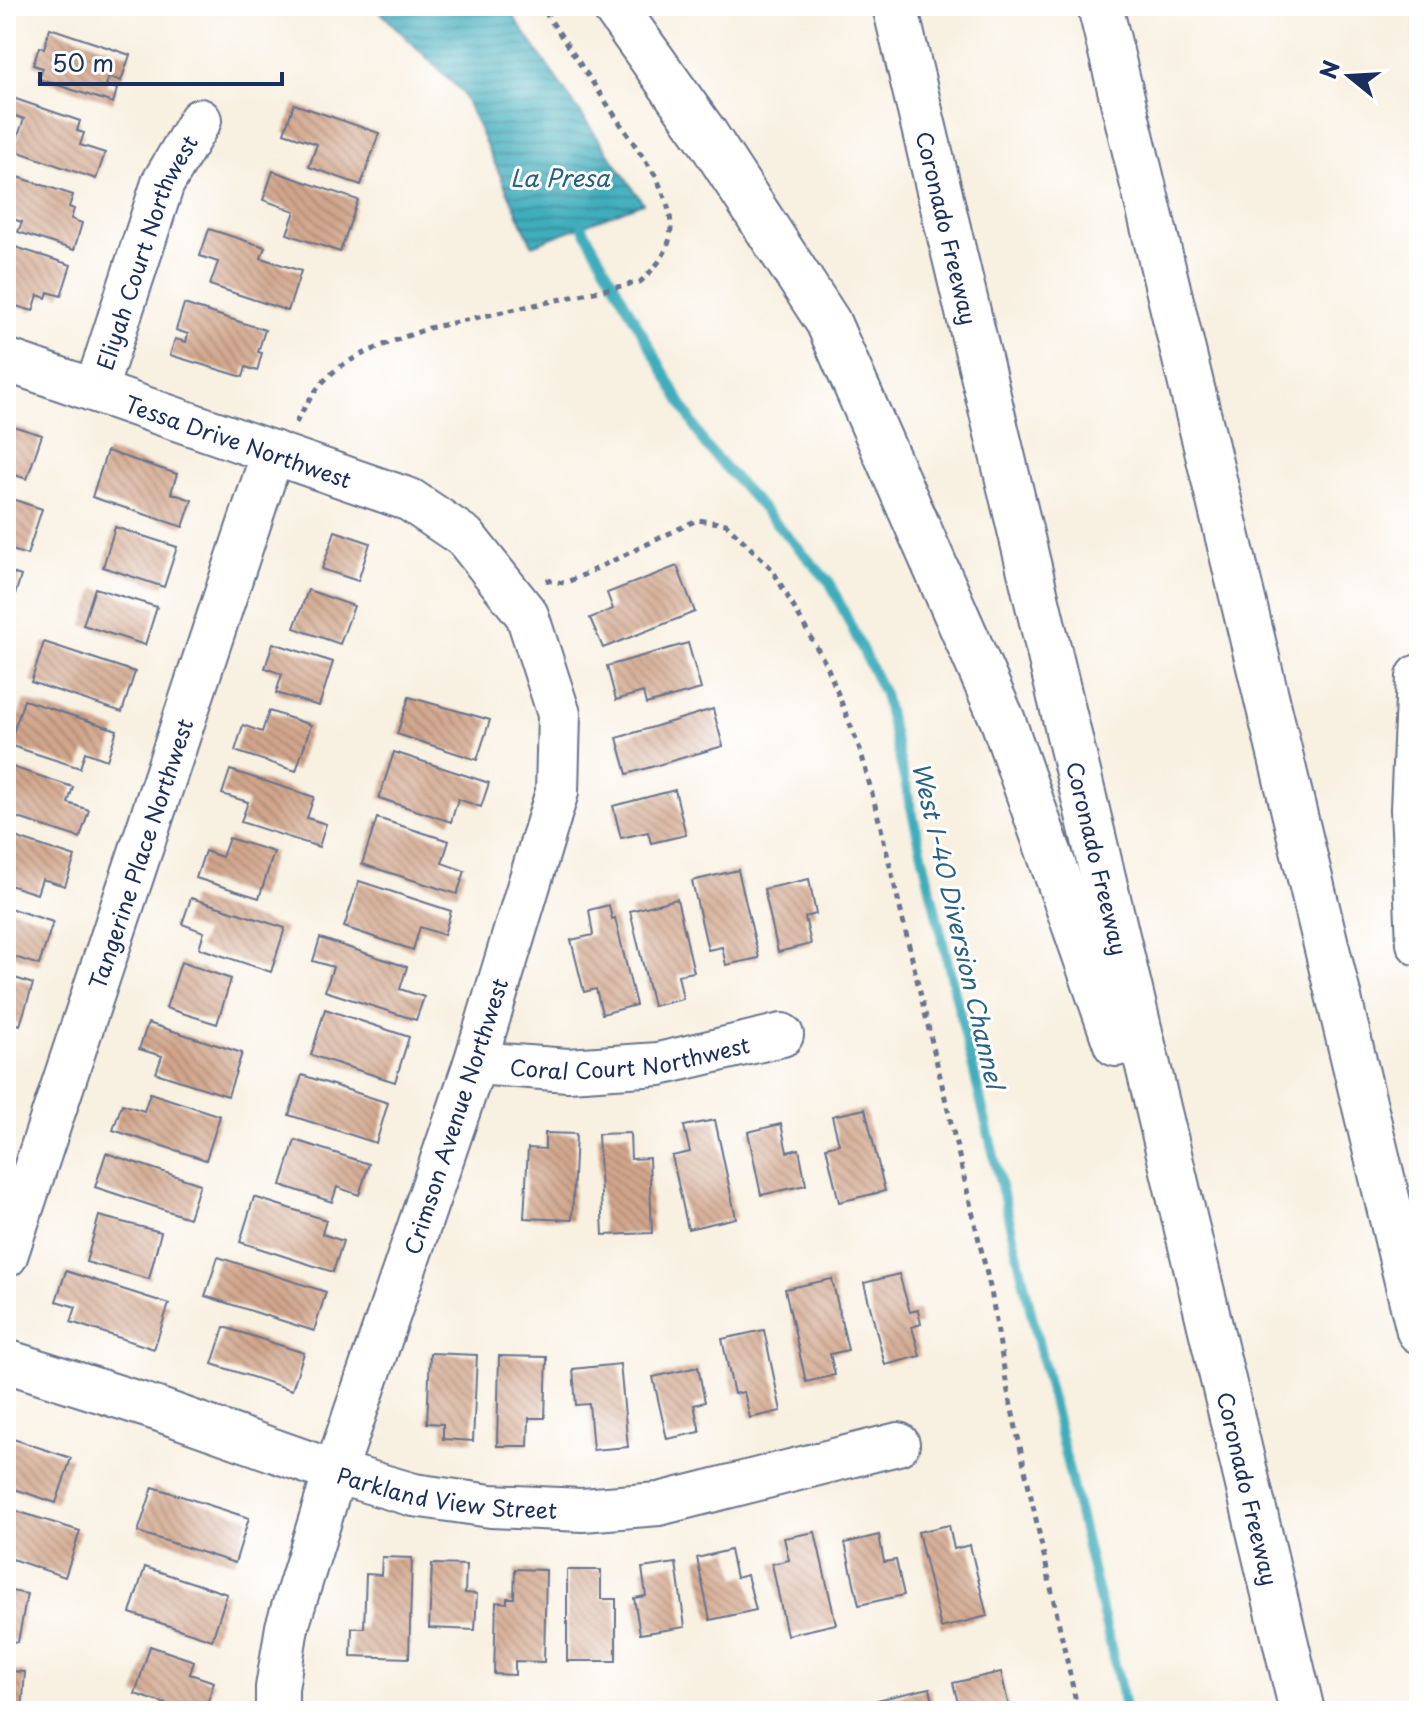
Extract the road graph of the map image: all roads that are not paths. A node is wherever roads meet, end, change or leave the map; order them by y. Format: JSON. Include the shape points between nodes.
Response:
{"nodes":[{"id":1,"x":614,"y":6,"type":"edge"},
{"id":2,"x":895,"y":6,"type":"edge"},
{"id":3,"x":1100,"y":6,"type":"edge"},
{"id":4,"x":200,"y":120,"type":"dead end"},
{"id":5,"x":6,"y":360,"type":"edge"},
{"id":6,"x":96,"y":389,"type":"junction"},
{"id":7,"x":273,"y":452,"type":"junction"},
{"id":8,"x":465,"y":537,"type":"joint"},
{"id":9,"x":1419,"y":677,"type":"edge"},
{"id":10,"x":1419,"y":943,"type":"edge"},
{"id":11,"x":782,"y":1035,"type":"dead end"},
{"id":12,"x":475,"y":1063,"type":"junction"},
{"id":13,"x":6,"y":1256,"type":"edge"},
{"id":14,"x":1211,"y":1331,"type":"junction"},
{"id":15,"x":1419,"y":1331,"type":"edge"},
{"id":16,"x":6,"y":1361,"type":"edge"},
{"id":17,"x":898,"y":1444,"type":"dead end"},
{"id":18,"x":335,"y":1472,"type":"junction"},
{"id":19,"x":277,"y":1711,"type":"edge"},
{"id":20,"x":1302,"y":1711,"type":"edge"}],
"edges":[{"from":1,"to":14,"type":"highway","via":[[828,322],[1003,721]]},
{"from":2,"to":14,"type":"highway","name":"Coronado Freeway"},
{"from":3,"to":15,"type":"highway"},
{"from":4,"to":6,"type":"street","name":"Eliyah Court Northwest","via":[[163,183]]},
{"from":5,"to":6,"type":"street","name":"Tessa Drive Northwest"},
{"from":6,"to":7,"type":"street","name":"Tessa Drive Northwest"},
{"from":7,"to":8,"type":"street","name":"Tessa Drive Northwest","via":[[410,500]]},
{"from":7,"to":13,"type":"street","name":"Tangerine Place Northwest"},
{"from":8,"to":12,"type":"street","name":"Crimson Avenue Northwest","via":[[527,615],[559,714],[557,792]]},
{"from":9,"to":10,"type":"highway","via":[[1413,809]]},
{"from":11,"to":12,"type":"street","name":"Coral Court Northwest","via":[[659,1064],[568,1070]]},
{"from":12,"to":18,"type":"street","name":"Crimson Avenue Northwest"},
{"from":14,"to":20,"type":"highway","name":"Coronado Freeway"},
{"from":16,"to":18,"type":"street","name":"Parkland View Street"},
{"from":17,"to":18,"type":"street","name":"Parkland View Street","via":[[659,1504],[582,1510],[491,1506],[414,1495]]},
{"from":18,"to":19,"type":"street","name":"Crimson Avenue Northwest","via":[[287,1627]]}]}
